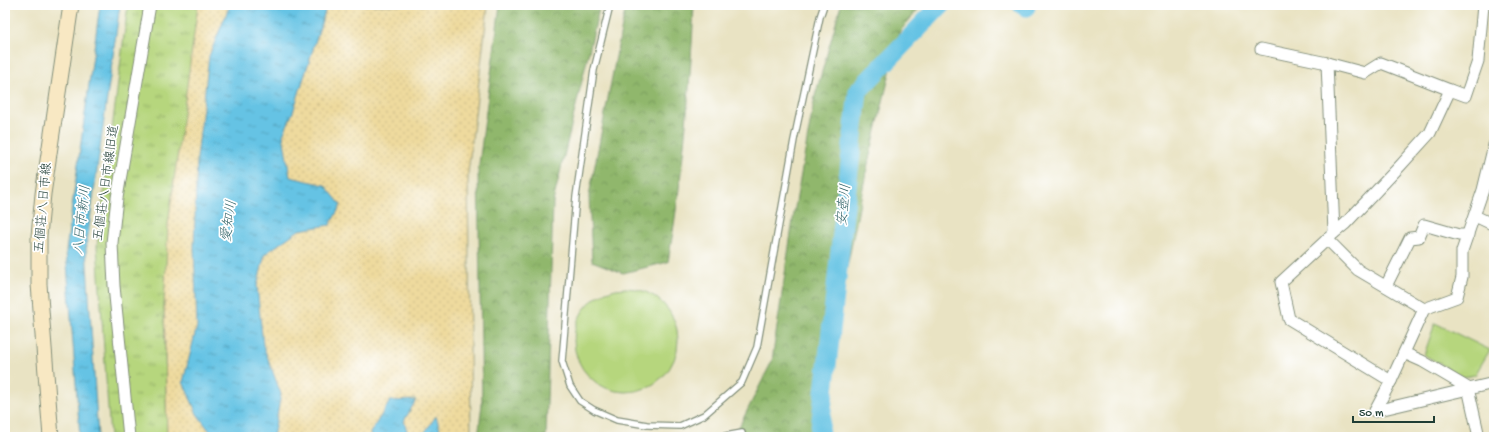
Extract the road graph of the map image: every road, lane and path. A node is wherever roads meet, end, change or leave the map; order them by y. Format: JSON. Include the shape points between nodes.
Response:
{"nodes":[{"id":1,"x":72,"y":5,"type":"edge"},
{"id":2,"x":150,"y":5,"type":"edge"},
{"id":3,"x":610,"y":5,"type":"edge"},
{"id":4,"x":824,"y":5,"type":"edge"},
{"id":5,"x":1483,"y":5,"type":"edge"},
{"id":6,"x":1261,"y":49,"type":"dead end"},
{"id":7,"x":1327,"y":63,"type":"junction"},
{"id":8,"x":1450,"y":90,"type":"junction"},
{"id":9,"x":1494,"y":145,"type":"edge"},
{"id":10,"x":1489,"y":189,"type":"edge"},
{"id":11,"x":1475,"y":216,"type":"junction"},
{"id":12,"x":1494,"y":225,"type":"edge"},
{"id":13,"x":1468,"y":235,"type":"junction"},
{"id":14,"x":1331,"y":236,"type":"junction"},
{"id":15,"x":1386,"y":286,"type":"junction"},
{"id":16,"x":1424,"y":309,"type":"junction"},
{"id":17,"x":1404,"y":353,"type":"junction"},
{"id":18,"x":1391,"y":381,"type":"junction"},
{"id":19,"x":1494,"y":383,"type":"edge"},
{"id":20,"x":1468,"y":388,"type":"junction"},
{"id":21,"x":742,"y":433,"type":"dead end"},
{"id":22,"x":51,"y":437,"type":"edge"},
{"id":23,"x":129,"y":437,"type":"edge"},
{"id":24,"x":720,"y":437,"type":"edge"},
{"id":25,"x":1479,"y":437,"type":"edge"}],
"edges":[{"from":1,"to":22,"type":"main road","name":"五個荘八日市線","via":[[44,186],[39,236],[39,284]]},
{"from":2,"to":23,"type":"street","name":"五個荘八日市線旧道","via":[[117,198],[112,243]]},
{"from":3,"to":4,"type":"lane","via":[[594,70],[576,197],[562,361],[570,386],[580,401],[594,410],[617,420],[647,425],[680,426],[704,415],[742,382],[757,347],[794,140]]},
{"from":5,"to":8,"type":"street","via":[[1478,61],[1466,96]]},
{"from":6,"to":7,"type":"street"},
{"from":7,"to":8,"type":"street","via":[[1365,73],[1381,63]]},
{"from":7,"to":14,"type":"street"},
{"from":8,"to":14,"type":"street","via":[[1430,133]]},
{"from":9,"to":10,"type":"street"},
{"from":10,"to":11,"type":"street"},
{"from":11,"to":12,"type":"street"},
{"from":11,"to":13,"type":"street"},
{"from":13,"to":15,"type":"street","via":[[1424,225],[1419,237],[1410,238]]},
{"from":13,"to":16,"type":"street","via":[[1462,251],[1462,277],[1457,297]]},
{"from":14,"to":15,"type":"street","via":[[1358,270]]},
{"from":14,"to":18,"type":"street","via":[[1281,282],[1289,319]]},
{"from":15,"to":16,"type":"street"},
{"from":16,"to":17,"type":"street"},
{"from":17,"to":18,"type":"street"},
{"from":17,"to":20,"type":"street"},
{"from":18,"to":20,"type":"street","via":[[1375,411]]},
{"from":19,"to":20,"type":"street"},
{"from":20,"to":25,"type":"street"},
{"from":21,"to":24,"type":"lane"}]}
